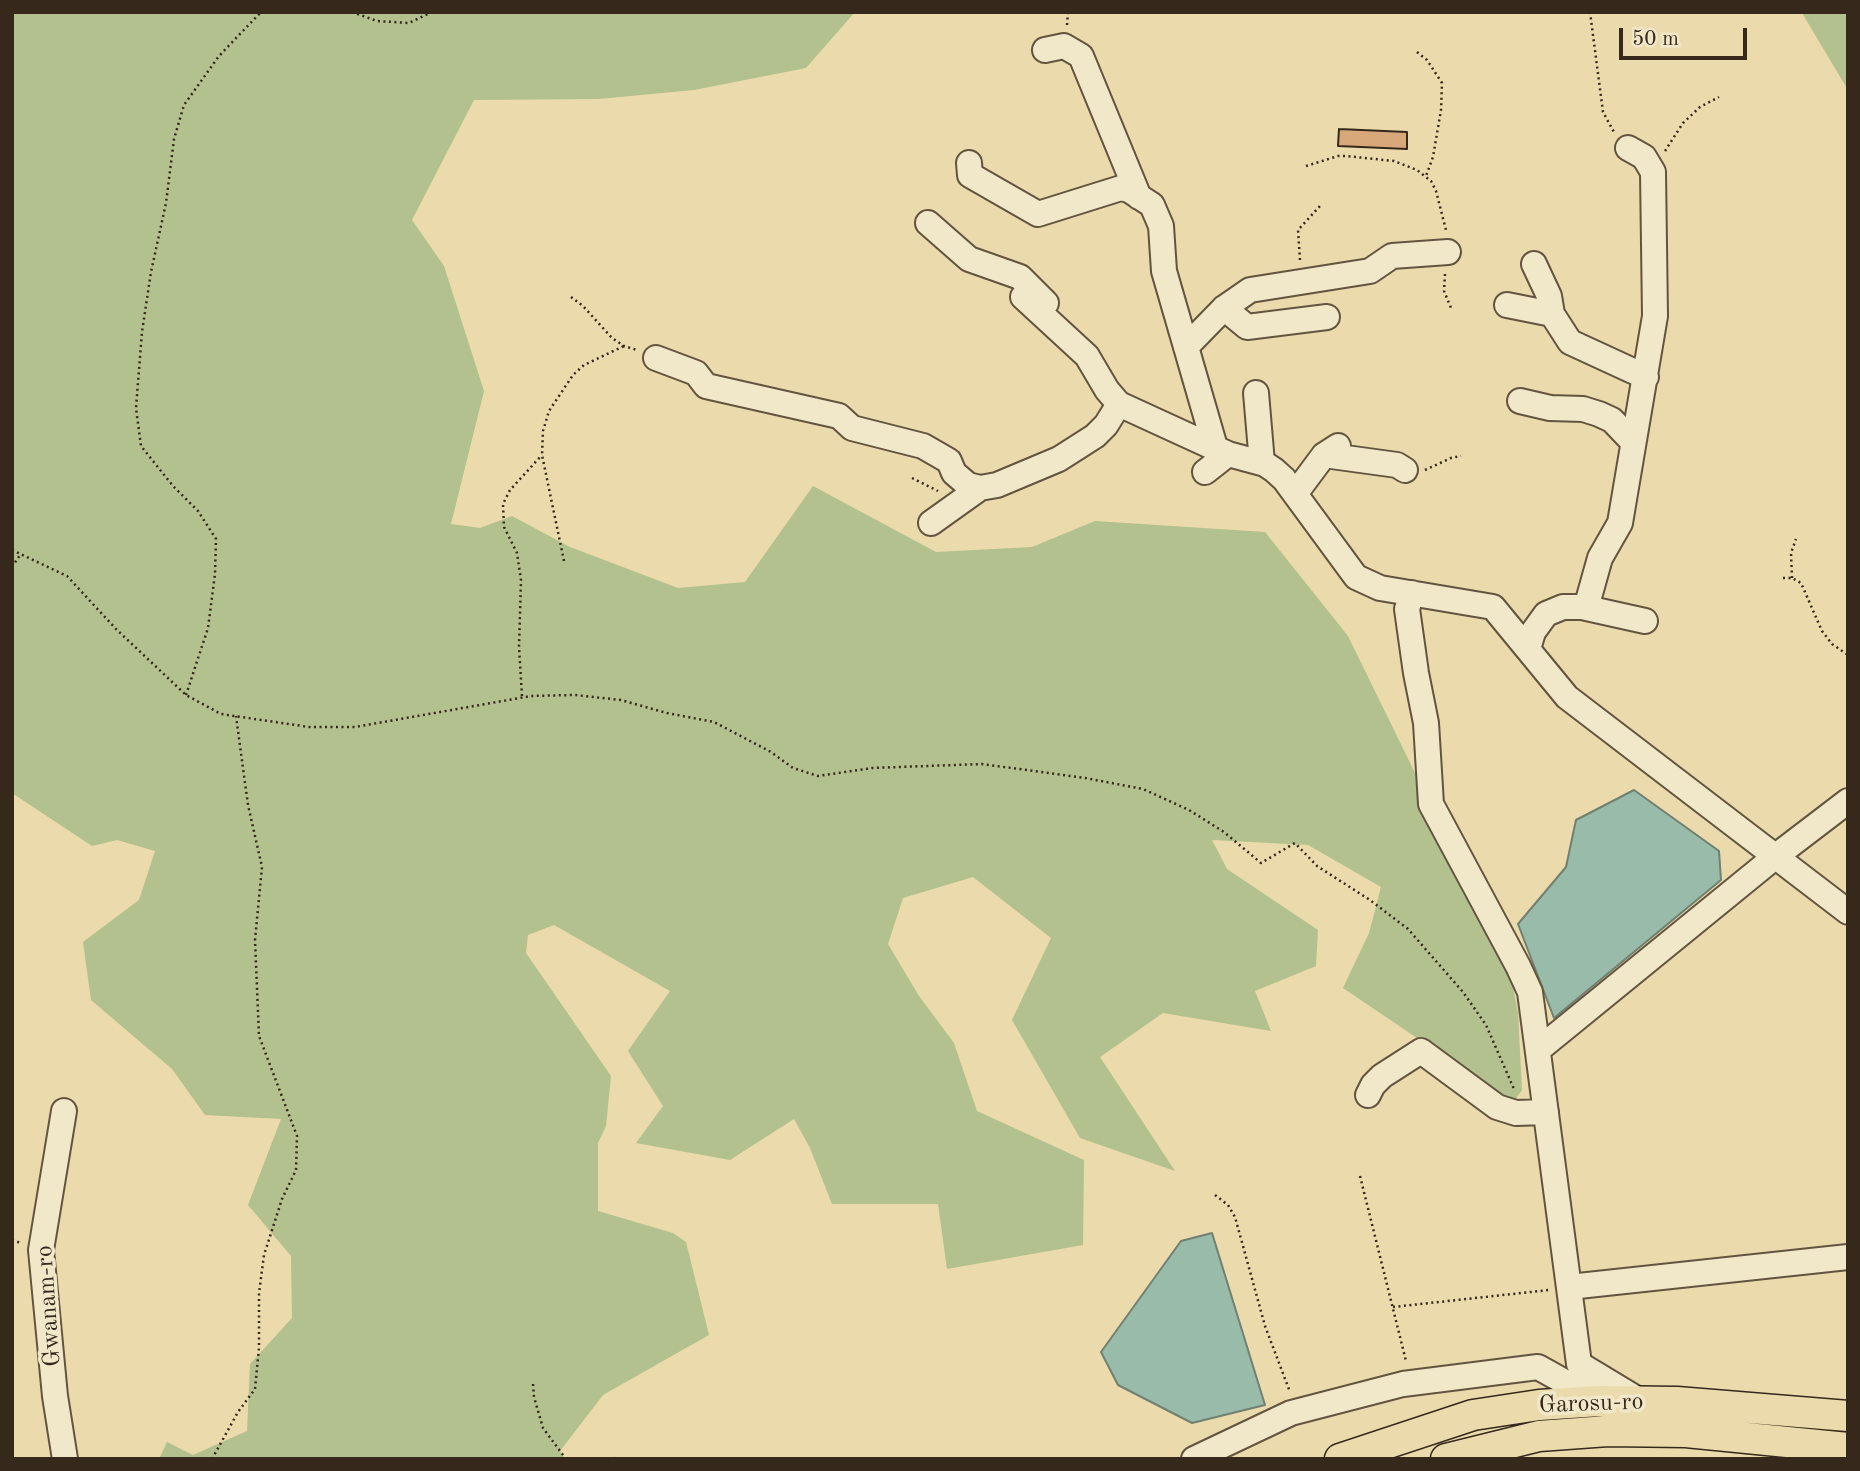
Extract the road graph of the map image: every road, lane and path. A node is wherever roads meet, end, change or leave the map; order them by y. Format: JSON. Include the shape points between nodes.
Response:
{"nodes":[{"id":1,"x":261,"y":12,"type":"edge"},
{"id":2,"x":352,"y":12,"type":"edge"},
{"id":3,"x":432,"y":12,"type":"edge"},
{"id":4,"x":1590,"y":12,"type":"edge"},
{"id":5,"x":1045,"y":50,"type":"dead end"},
{"id":6,"x":1417,"y":52,"type":"dead end"},
{"id":7,"x":1719,"y":97,"type":"dead end"},
{"id":8,"x":1628,"y":148,"type":"joint"},
{"id":9,"x":969,"y":163,"type":"dead end"},
{"id":10,"x":1306,"y":166,"type":"dead end"},
{"id":11,"x":1653,"y":172,"type":"junction"},
{"id":12,"x":1426,"y":176,"type":"junction"},
{"id":13,"x":1139,"y":197,"type":"junction"},
{"id":14,"x":1320,"y":206,"type":"dead end"},
{"id":15,"x":929,"y":223,"type":"dead end"},
{"id":16,"x":1448,"y":252,"type":"junction"},
{"id":17,"x":1534,"y":264,"type":"dead end"},
{"id":18,"x":1304,"y":281,"type":"junction"},
{"id":19,"x":1023,"y":297,"type":"dead end"},
{"id":20,"x":571,"y":298,"type":"dead end"},
{"id":21,"x":1507,"y":305,"type":"dead end"},
{"id":22,"x":1224,"y":308,"type":"junction"},
{"id":23,"x":1451,"y":308,"type":"dead end"},
{"id":24,"x":1552,"y":314,"type":"junction"},
{"id":25,"x":1327,"y":317,"type":"dead end"},
{"id":26,"x":624,"y":346,"type":"junction"},
{"id":27,"x":1186,"y":347,"type":"junction"},
{"id":28,"x":656,"y":358,"type":"joint"},
{"id":29,"x":1095,"y":369,"type":"junction"},
{"id":30,"x":1646,"y":377,"type":"junction"},
{"id":31,"x":1256,"y":393,"type":"dead end"},
{"id":32,"x":1520,"y":401,"type":"dead end"},
{"id":33,"x":1119,"y":404,"type":"junction"},
{"id":34,"x":1349,"y":441,"type":"dead end"},
{"id":35,"x":1632,"y":441,"type":"junction"},
{"id":36,"x":1222,"y":450,"type":"junction"},
{"id":37,"x":542,"y":455,"type":"junction"},
{"id":38,"x":1324,"y":455,"type":"junction"},
{"id":39,"x":1461,"y":456,"type":"dead end"},
{"id":40,"x":1262,"y":463,"type":"junction"},
{"id":41,"x":1405,"y":470,"type":"joint"},
{"id":42,"x":1205,"y":472,"type":"dead end"},
{"id":43,"x":912,"y":478,"type":"dead end"},
{"id":44,"x":979,"y":488,"type":"junction"},
{"id":45,"x":1295,"y":494,"type":"junction"},
{"id":46,"x":960,"y":502,"type":"junction"},
{"id":47,"x":930,"y":523,"type":"dead end"},
{"id":48,"x":1796,"y":539,"type":"dead end"},
{"id":49,"x":12,"y":550,"type":"edge"},
{"id":50,"x":20,"y":554,"type":"junction"},
{"id":51,"x":564,"y":561,"type":"dead end"},
{"id":52,"x":12,"y":567,"type":"edge"},
{"id":53,"x":1783,"y":578,"type":"dead end"},
{"id":54,"x":1791,"y":578,"type":"junction"},
{"id":55,"x":1412,"y":593,"type":"junction"},
{"id":56,"x":1586,"y":608,"type":"junction"},
{"id":57,"x":1645,"y":621,"type":"dead end"},
{"id":58,"x":1528,"y":649,"type":"junction"},
{"id":59,"x":1848,"y":655,"type":"edge"},
{"id":60,"x":186,"y":695,"type":"junction"},
{"id":61,"x":522,"y":698,"type":"junction"},
{"id":62,"x":236,"y":716,"type":"junction"},
{"id":63,"x":1845,"y":799,"type":"edge"},
{"id":64,"x":1776,"y":856,"type":"junction"},
{"id":65,"x":1848,"y":912,"type":"edge"},
{"id":66,"x":1538,"y":1050,"type":"junction"},
{"id":67,"x":1367,"y":1095,"type":"dead end"},
{"id":68,"x":64,"y":1111,"type":"dead end"},
{"id":69,"x":1541,"y":1112,"type":"junction"},
{"id":70,"x":1360,"y":1177,"type":"dead end"},
{"id":71,"x":1215,"y":1195,"type":"dead end"},
{"id":72,"x":1848,"y":1257,"type":"edge"},
{"id":73,"x":1569,"y":1287,"type":"junction"},
{"id":74,"x":1393,"y":1307,"type":"junction"},
{"id":75,"x":1406,"y":1361,"type":"dead end"},
{"id":76,"x":533,"y":1384,"type":"dead end"},
{"id":77,"x":1599,"y":1401,"type":"junction"},
{"id":78,"x":1642,"y":1402,"type":"junction"},
{"id":79,"x":1298,"y":1411,"type":"junction"},
{"id":80,"x":1848,"y":1416,"type":"edge"},
{"id":81,"x":1848,"y":1448,"type":"edge"},
{"id":82,"x":65,"y":1459,"type":"edge"},
{"id":83,"x":212,"y":1459,"type":"edge"},
{"id":84,"x":566,"y":1459,"type":"edge"},
{"id":85,"x":1194,"y":1459,"type":"edge"},
{"id":86,"x":1340,"y":1459,"type":"edge"},
{"id":87,"x":1446,"y":1459,"type":"edge"}],
"edges":[{"from":1,"to":60,"type":"path","via":[[219,56],[184,104],[142,332],[136,408],[141,446],[198,511],[216,539],[208,628]]},
{"from":2,"to":3,"type":"path","via":[[377,21],[409,23]]},
{"from":4,"to":8,"type":"path","via":[[1603,112]]},
{"from":5,"to":13,"type":"street","via":[[1063,46],[1082,56]]},
{"from":6,"to":12,"type":"path","via":[[1441,83],[1441,110]]},
{"from":7,"to":11,"type":"path","via":[[1683,123]]},
{"from":8,"to":11,"type":"street","via":[[1644,157]]},
{"from":9,"to":13,"type":"street","via":[[970,175],[1038,214],[1121,188]]},
{"from":10,"to":12,"type":"path","via":[[1338,156],[1358,156],[1394,161]]},
{"from":11,"to":30,"type":"street","via":[[1655,316]]},
{"from":12,"to":16,"type":"path","via":[[1436,191]]},
{"from":13,"to":27,"type":"street","via":[[1152,205],[1161,226],[1164,271]]},
{"from":14,"to":18,"type":"path","via":[[1298,230]]},
{"from":15,"to":29,"type":"street","via":[[969,260],[1020,278],[1089,346]]},
{"from":16,"to":18,"type":"street","via":[[1392,256],[1370,271]]},
{"from":16,"to":23,"type":"path","via":[[1444,291]]},
{"from":17,"to":24,"type":"street"},
{"from":18,"to":22,"type":"street","via":[[1250,290]]},
{"from":19,"to":29,"type":"street","via":[[1087,355]]},
{"from":20,"to":26,"type":"path"},
{"from":21,"to":24,"type":"street"},
{"from":22,"to":25,"type":"street","via":[[1247,327]]},
{"from":22,"to":27,"type":"street"},
{"from":24,"to":30,"type":"street","via":[[1570,342]]},
{"from":26,"to":28,"type":"path"},
{"from":26,"to":37,"type":"path","via":[[594,359],[573,375],[549,411]]},
{"from":27,"to":36,"type":"street"},
{"from":28,"to":44,"type":"street","via":[[696,373],[706,386],[839,416],[852,428],[923,446],[949,461],[954,473],[968,485]]},
{"from":29,"to":33,"type":"street"},
{"from":30,"to":35,"type":"street"},
{"from":31,"to":40,"type":"street"},
{"from":32,"to":35,"type":"street","via":[[1599,414],[1612,420]]},
{"from":33,"to":36,"type":"street"},
{"from":33,"to":44,"type":"street","via":[[1095,436],[1059,458],[997,485]]},
{"from":34,"to":38,"type":"street"},
{"from":35,"to":56,"type":"street","via":[[1620,523],[1600,558]]},
{"from":36,"to":40,"type":"street"},
{"from":36,"to":42,"type":"street"},
{"from":37,"to":51,"type":"path"},
{"from":37,"to":61,"type":"path","via":[[503,504],[504,527],[517,553],[521,580]]},
{"from":38,"to":41,"type":"street","via":[[1398,465]]},
{"from":38,"to":45,"type":"street"},
{"from":39,"to":41,"type":"path","via":[[1411,476]]},
{"from":40,"to":45,"type":"street"},
{"from":43,"to":46,"type":"path"},
{"from":44,"to":46,"type":"street"},
{"from":45,"to":55,"type":"street","via":[[1356,577],[1380,588]]},
{"from":46,"to":47,"type":"street"},
{"from":48,"to":54,"type":"path"},
{"from":49,"to":50,"type":"path"},
{"from":50,"to":52,"type":"path"},
{"from":50,"to":60,"type":"path","via":[[66,576]]},
{"from":53,"to":54,"type":"path"},
{"from":54,"to":59,"type":"path","via":[[1806,590],[1822,631]]},
{"from":55,"to":58,"type":"street","via":[[1493,607]]},
{"from":55,"to":66,"type":"street","via":[[1407,609],[1426,723],[1431,804],[1530,992]]},
{"from":56,"to":57,"type":"street"},
{"from":56,"to":58,"type":"street","via":[[1563,607],[1546,614]]},
{"from":58,"to":64,"type":"street","via":[[1567,696]]},
{"from":60,"to":62,"type":"path","via":[[221,714]]},
{"from":61,"to":62,"type":"path","via":[[355,727],[309,727]]},
{"from":61,"to":69,"type":"path","via":[[575,695],[621,700],[714,722],[793,768],[818,776],[872,768],[982,764],[1132,786],[1189,810],[1261,863],[1295,843],[1317,866],[1408,929],[1486,1025],[1516,1094]]},
{"from":62,"to":83,"type":"path","via":[[261,867],[255,940],[259,1036],[297,1136],[296,1170],[264,1255],[255,1389]]},
{"from":63,"to":64,"type":"street"},
{"from":64,"to":65,"type":"street"},
{"from":64,"to":66,"type":"street"},
{"from":66,"to":69,"type":"street"},
{"from":67,"to":69,"type":"street","via":[[1382,1076],[1421,1051],[1497,1107],[1516,1113]]},
{"from":68,"to":82,"type":"street","name":"Gwanam-ro","via":[[41,1250]]},
{"from":69,"to":73,"type":"street"},
{"from":70,"to":74,"type":"path"},
{"from":71,"to":79,"type":"path","via":[[1235,1217],[1270,1343]]},
{"from":72,"to":73,"type":"street"},
{"from":73,"to":74,"type":"path"},
{"from":73,"to":78,"type":"street","via":[[1579,1364]]},
{"from":74,"to":75,"type":"path"},
{"from":76,"to":84,"type":"path","via":[[542,1428]]},
{"from":77,"to":78,"type":"main road","name":"Garosu-ro"},
{"from":77,"to":79,"type":"street","via":[[1538,1367],[1403,1384]]},
{"from":77,"to":86,"type":"main road","name":"Garosu-ro","via":[[1473,1415]]},
{"from":78,"to":80,"type":"main road","name":"Garosu-ro"},
{"from":79,"to":85,"type":"street"},
{"from":81,"to":87,"type":"main road","name":"Garosu-ro","via":[[1686,1432],[1608,1431],[1539,1436]]}]}
